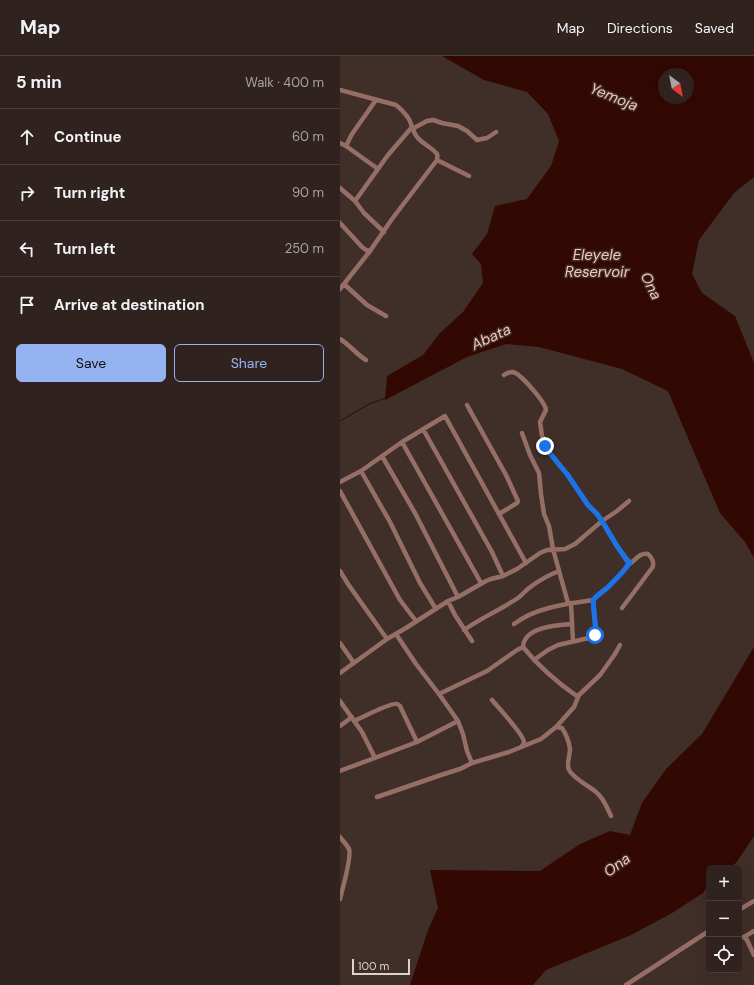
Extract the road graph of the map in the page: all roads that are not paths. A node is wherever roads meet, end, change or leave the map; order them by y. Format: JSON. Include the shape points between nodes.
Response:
{"nodes":[{"id":1,"x":340,"y":90,"type":"edge"},
{"id":2,"x":376,"y":100,"type":"junction"},
{"id":3,"x":412,"y":128,"type":"junction"},
{"id":4,"x":496,"y":132,"type":"dead end"},
{"id":5,"x":340,"y":143,"type":"edge"},
{"id":6,"x":346,"y":146,"type":"junction"},
{"id":7,"x":437,"y":160,"type":"junction"},
{"id":8,"x":378,"y":169,"type":"junction"},
{"id":9,"x":469,"y":176,"type":"dead end"},
{"id":10,"x":340,"y":188,"type":"edge"},
{"id":11,"x":355,"y":201,"type":"junction"},
{"id":12,"x":340,"y":223,"type":"edge"},
{"id":13,"x":384,"y":232,"type":"junction"},
{"id":14,"x":370,"y":251,"type":"junction"},
{"id":15,"x":344,"y":284,"type":"junction"},
{"id":16,"x":340,"y":288,"type":"edge"},
{"id":17,"x":386,"y":316,"type":"dead end"},
{"id":18,"x":340,"y":339,"type":"edge"},
{"id":19,"x":366,"y":360,"type":"dead end"},
{"id":20,"x":504,"y":375,"type":"dead end"},
{"id":21,"x":467,"y":405,"type":"dead end"},
{"id":22,"x":422,"y":430,"type":"junction"},
{"id":23,"x":522,"y":433,"type":"dead end"},
{"id":24,"x":402,"y":442,"type":"junction"},
{"id":25,"x":382,"y":456,"type":"junction"},
{"id":26,"x":361,"y":471,"type":"junction"},
{"id":27,"x":340,"y":482,"type":"edge"},
{"id":28,"x":340,"y":491,"type":"edge"},
{"id":29,"x":629,"y":500,"type":"dead end"},
{"id":30,"x":498,"y":514,"type":"junction"},
{"id":31,"x":602,"y":521,"type":"junction"},
{"id":32,"x":553,"y":549,"type":"junction"},
{"id":33,"x":630,"y":562,"type":"junction"},
{"id":34,"x":526,"y":563,"type":"junction"},
{"id":35,"x":340,"y":571,"type":"edge"},
{"id":36,"x":559,"y":572,"type":"junction"},
{"id":37,"x":503,"y":576,"type":"junction"},
{"id":38,"x":342,"y":577,"type":"edge"},
{"id":39,"x":481,"y":584,"type":"junction"},
{"id":40,"x":458,"y":597,"type":"junction"},
{"id":41,"x":593,"y":600,"type":"junction"},
{"id":42,"x":448,"y":601,"type":"junction"},
{"id":43,"x":569,"y":603,"type":"junction"},
{"id":44,"x":622,"y":608,"type":"dead end"},
{"id":45,"x":436,"y":609,"type":"junction"},
{"id":46,"x":416,"y":621,"type":"junction"},
{"id":47,"x":514,"y":624,"type":"dead end"},
{"id":48,"x":572,"y":624,"type":"junction"},
{"id":49,"x":464,"y":630,"type":"junction"},
{"id":50,"x":396,"y":634,"type":"junction"},
{"id":51,"x":387,"y":639,"type":"junction"},
{"id":52,"x":472,"y":641,"type":"dead end"},
{"id":53,"x":573,"y":641,"type":"junction"},
{"id":54,"x":340,"y":643,"type":"edge"},
{"id":55,"x":620,"y":645,"type":"dead end"},
{"id":56,"x":523,"y":647,"type":"junction"},
{"id":57,"x":534,"y":660,"type":"junction"},
{"id":58,"x":354,"y":663,"type":"junction"},
{"id":59,"x":340,"y":673,"type":"edge"},
{"id":60,"x":439,"y":694,"type":"junction"},
{"id":61,"x":578,"y":697,"type":"junction"},
{"id":62,"x":492,"y":700,"type":"dead end"},
{"id":63,"x":340,"y":701,"type":"edge"},
{"id":64,"x":353,"y":719,"type":"junction"},
{"id":65,"x":458,"y":722,"type":"junction"},
{"id":66,"x":340,"y":726,"type":"edge"},
{"id":67,"x":556,"y":727,"type":"junction"},
{"id":68,"x":417,"y":742,"type":"junction"},
{"id":69,"x":521,"y":747,"type":"junction"},
{"id":70,"x":375,"y":758,"type":"junction"},
{"id":71,"x":472,"y":763,"type":"junction"},
{"id":72,"x":340,"y":771,"type":"edge"},
{"id":73,"x":377,"y":797,"type":"dead end"},
{"id":74,"x":610,"y":816,"type":"dead end"},
{"id":75,"x":340,"y":836,"type":"edge"},
{"id":76,"x":340,"y":899,"type":"edge"},
{"id":77,"x":754,"y":901,"type":"edge"},
{"id":78,"x":742,"y":908,"type":"edge"},
{"id":79,"x":754,"y":931,"type":"edge"},
{"id":80,"x":706,"y":933,"type":"edge"},
{"id":81,"x":742,"y":937,"type":"edge"},
{"id":82,"x":742,"y":938,"type":"edge"},
{"id":83,"x":754,"y":955,"type":"edge"},
{"id":84,"x":626,"y":985,"type":"edge"}],
"edges":[{"from":1,"to":2,"type":"street"},
{"from":2,"to":3,"type":"street","via":[[400,108],[408,117]]},
{"from":2,"to":6,"type":"street"},
{"from":3,"to":4,"type":"street","via":[[430,120],[458,126],[477,140],[487,138]]},
{"from":3,"to":7,"type":"street","via":[[418,138],[437,154]]},
{"from":3,"to":8,"type":"street"},
{"from":5,"to":6,"type":"street"},
{"from":6,"to":8,"type":"street"},
{"from":7,"to":9,"type":"street"},
{"from":7,"to":13,"type":"street"},
{"from":8,"to":11,"type":"street"},
{"from":10,"to":11,"type":"street"},
{"from":11,"to":13,"type":"street"},
{"from":12,"to":14,"type":"street","via":[[362,247]]},
{"from":13,"to":14,"type":"street"},
{"from":14,"to":15,"type":"street"},
{"from":15,"to":16,"type":"street"},
{"from":15,"to":17,"type":"street","via":[[367,305]]},
{"from":18,"to":19,"type":"street"},
{"from":20,"to":31,"type":"street","via":[[508,372],[517,374],[544,404],[546,410],[540,428],[548,451]]},
{"from":21,"to":30,"type":"street","via":[[518,501]]},
{"from":22,"to":24,"type":"street"},
{"from":22,"to":30,"type":"street","via":[[445,416]]},
{"from":22,"to":37,"type":"street","via":[[492,552]]},
{"from":23,"to":32,"type":"street","via":[[539,473],[544,514]]},
{"from":24,"to":25,"type":"street"},
{"from":24,"to":39,"type":"street"},
{"from":25,"to":26,"type":"street"},
{"from":25,"to":40,"type":"street"},
{"from":26,"to":27,"type":"street"},
{"from":26,"to":45,"type":"street"},
{"from":28,"to":46,"type":"street","via":[[400,600]]},
{"from":29,"to":31,"type":"street"},
{"from":30,"to":34,"type":"street"},
{"from":31,"to":32,"type":"street","via":[[575,544],[565,549]]},
{"from":31,"to":33,"type":"street"},
{"from":32,"to":34,"type":"street","via":[[540,553]]},
{"from":32,"to":36,"type":"street"},
{"from":33,"to":41,"type":"street"},
{"from":33,"to":44,"type":"street","via":[[644,553],[649,555],[654,565]]},
{"from":34,"to":37,"type":"street"},
{"from":35,"to":38,"type":"street"},
{"from":36,"to":43,"type":"street"},
{"from":36,"to":49,"type":"street","via":[[538,582],[518,598]]},
{"from":37,"to":39,"type":"street","via":[[491,578]]},
{"from":38,"to":51,"type":"street"},
{"from":39,"to":40,"type":"street"},
{"from":40,"to":42,"type":"street"},
{"from":41,"to":43,"type":"street"},
{"from":41,"to":53,"type":"street","via":[[596,633],[593,637]]},
{"from":42,"to":45,"type":"street"},
{"from":42,"to":49,"type":"street"},
{"from":43,"to":47,"type":"street","via":[[526,616]]},
{"from":43,"to":48,"type":"street"},
{"from":45,"to":46,"type":"street"},
{"from":46,"to":50,"type":"street"},
{"from":48,"to":53,"type":"street"},
{"from":48,"to":56,"type":"street","via":[[537,630],[525,639]]},
{"from":49,"to":52,"type":"street"},
{"from":50,"to":51,"type":"street"},
{"from":50,"to":60,"type":"street"},
{"from":51,"to":58,"type":"street"},
{"from":53,"to":57,"type":"street","via":[[558,645]]},
{"from":54,"to":58,"type":"street"},
{"from":55,"to":61,"type":"street","via":[[600,674]]},
{"from":56,"to":57,"type":"street"},
{"from":56,"to":60,"type":"street","via":[[487,671]]},
{"from":57,"to":61,"type":"street"},
{"from":58,"to":59,"type":"street"},
{"from":60,"to":65,"type":"street"},
{"from":61,"to":67,"type":"street","via":[[574,707]]},
{"from":62,"to":69,"type":"street","via":[[520,733],[524,740]]},
{"from":63,"to":64,"type":"street"},
{"from":64,"to":66,"type":"street"},
{"from":64,"to":68,"type":"street","via":[[398,704]]},
{"from":64,"to":70,"type":"street"},
{"from":65,"to":68,"type":"street"},
{"from":65,"to":71,"type":"street"},
{"from":67,"to":69,"type":"street","via":[[541,739]]},
{"from":67,"to":74,"type":"street","via":[[562,728],[570,746],[567,765],[569,771],[602,798]]},
{"from":68,"to":70,"type":"street"},
{"from":69,"to":71,"type":"street"},
{"from":70,"to":72,"type":"street"},
{"from":71,"to":73,"type":"street"},
{"from":75,"to":76,"type":"street","via":[[350,852]]},
{"from":77,"to":78,"type":"street"},
{"from":79,"to":81,"type":"street"},
{"from":80,"to":84,"type":"street"},
{"from":82,"to":83,"type":"street","via":[[747,940]]}]}
